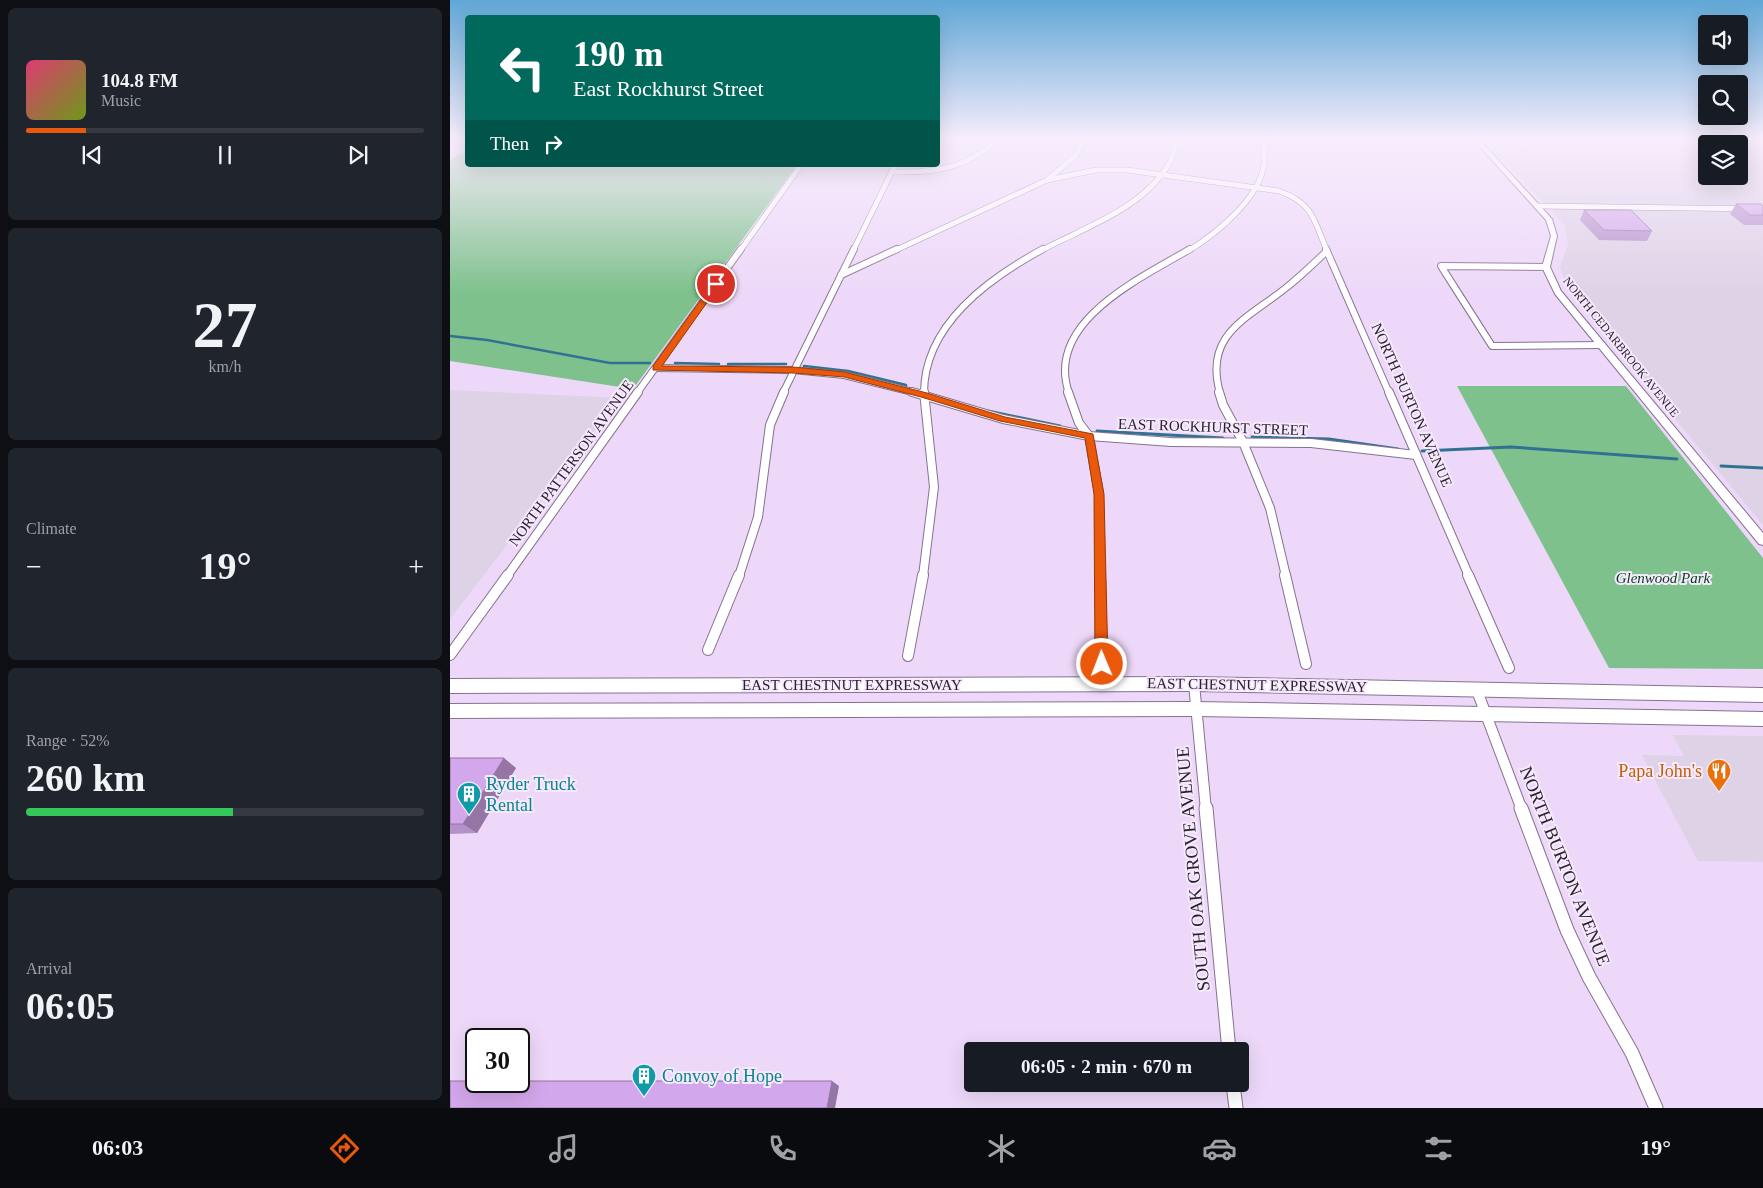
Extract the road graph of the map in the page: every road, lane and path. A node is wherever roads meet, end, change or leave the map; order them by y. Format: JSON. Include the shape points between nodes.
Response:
{"nodes":[{"id":1,"x":783,"y":190,"type":"edge"},
{"id":2,"x":883,"y":190,"type":"edge"},
{"id":3,"x":1026,"y":190,"type":"edge"},
{"id":4,"x":1147,"y":190,"type":"edge"},
{"id":5,"x":1253,"y":190,"type":"edge"},
{"id":6,"x":1271,"y":190,"type":"edge"},
{"id":7,"x":1523,"y":190,"type":"edge"},
{"id":8,"x":1538,"y":206,"type":"junction"},
{"id":9,"x":1763,"y":209,"type":"edge"},
{"id":10,"x":1326,"y":251,"type":"junction"},
{"id":11,"x":1315,"y":262,"type":"junction"},
{"id":12,"x":1332,"y":264,"type":"junction"},
{"id":13,"x":1546,"y":268,"type":"junction"},
{"id":14,"x":841,"y":275,"type":"junction"},
{"id":15,"x":1602,"y":345,"type":"junction"},
{"id":16,"x":656,"y":368,"type":"junction"},
{"id":17,"x":793,"y":370,"type":"junction"},
{"id":18,"x":924,"y":395,"type":"junction"},
{"id":19,"x":1090,"y":436,"type":"junction"},
{"id":20,"x":1243,"y":442,"type":"junction"},
{"id":21,"x":1416,"y":455,"type":"junction"},
{"id":22,"x":1763,"y":541,"type":"edge"},
{"id":23,"x":708,"y":650,"type":"dead end"},
{"id":24,"x":450,"y":655,"type":"edge"},
{"id":25,"x":908,"y":656,"type":"dead end"},
{"id":26,"x":1102,"y":664,"type":"dead end"},
{"id":27,"x":1306,"y":664,"type":"dead end"},
{"id":28,"x":1509,"y":668,"type":"dead end"},
{"id":29,"x":1194,"y":684,"type":"junction"},
{"id":30,"x":450,"y":686,"type":"edge"},
{"id":31,"x":1476,"y":688,"type":"junction"},
{"id":32,"x":1763,"y":695,"type":"edge"},
{"id":33,"x":1196,"y":709,"type":"junction"},
{"id":34,"x":450,"y":711,"type":"edge"},
{"id":35,"x":1486,"y":713,"type":"junction"},
{"id":36,"x":1763,"y":719,"type":"edge"},
{"id":37,"x":1228,"y":1042,"type":"edge"},
{"id":38,"x":1234,"y":1092,"type":"edge"},
{"id":39,"x":1236,"y":1108,"type":"edge"},
{"id":40,"x":1656,"y":1108,"type":"edge"}],
"edges":[{"from":1,"to":16,"type":"street","name":"NORTH PATTERSON AVENUE"},
{"from":2,"to":14,"type":"street"},
{"from":3,"to":14,"type":"street"},
{"from":4,"to":18,"type":"street","via":[[1114,213],[1003,272],[971,299],[946,328],[928,363]]},
{"from":5,"to":19,"type":"street","via":[[1232,218],[1200,243],[1098,307],[1074,338],[1065,363],[1066,385],[1079,423]]},
{"from":6,"to":10,"type":"street","name":"NORTH BURTON AVENUE","via":[[1288,194],[1308,206]]},
{"from":7,"to":8,"type":"street","name":"NORTH CEDARBROOK AVENUE"},
{"from":8,"to":9,"type":"street"},
{"from":8,"to":13,"type":"street","name":"NORTH CEDARBROOK AVENUE","via":[[1549,219],[1554,236]]},
{"from":10,"to":11,"type":"street"},
{"from":10,"to":12,"type":"street","name":"NORTH BURTON AVENUE"},
{"from":11,"to":12,"type":"street"},
{"from":11,"to":20,"type":"street","via":[[1288,287],[1234,326],[1220,346],[1215,377],[1223,404]]},
{"from":12,"to":21,"type":"street","name":"NORTH BURTON AVENUE"},
{"from":13,"to":15,"type":"street","name":"NORTH CEDARBROOK AVENUE","via":[[1558,292]]},
{"from":13,"to":15,"type":"street","via":[[1441,266],[1492,346]]},
{"from":14,"to":17,"type":"street"},
{"from":15,"to":22,"type":"street","name":"NORTH CEDARBROOK AVENUE"},
{"from":16,"to":17,"type":"street","name":"EAST ROCKHURST STREET"},
{"from":16,"to":24,"type":"street","name":"NORTH PATTERSON AVENUE"},
{"from":17,"to":18,"type":"street","name":"EAST ROCKHURST STREET","via":[[844,375]]},
{"from":17,"to":23,"type":"street","via":[[769,427],[762,492],[753,536]]},
{"from":18,"to":19,"type":"street","name":"EAST ROCKHURST STREET","via":[[1003,419]]},
{"from":18,"to":25,"type":"street","via":[[934,489],[930,535]]},
{"from":19,"to":20,"type":"street","name":"EAST ROCKHURST STREET","via":[[1171,442]]},
{"from":19,"to":26,"type":"street","via":[[1099,494]]},
{"from":20,"to":21,"type":"street","name":"EAST ROCKHURST STREET","via":[[1310,443]]},
{"from":20,"to":27,"type":"street","via":[[1270,508]]},
{"from":21,"to":28,"type":"street","name":"NORTH BURTON AVENUE"},
{"from":29,"to":30,"type":"main road","name":"EAST CHESTNUT EXPRESSWAY"},
{"from":29,"to":31,"type":"main road","name":"EAST CHESTNUT EXPRESSWAY"},
{"from":29,"to":33,"type":"street","name":"SOUTH OAK GROVE AVENUE"},
{"from":31,"to":32,"type":"main road","name":"EAST CHESTNUT EXPRESSWAY"},
{"from":31,"to":35,"type":"street","name":"NORTH BURTON AVENUE"},
{"from":33,"to":34,"type":"main road","name":"EAST CHESTNUT EXPRESSWAY"},
{"from":33,"to":35,"type":"main road","name":"EAST CHESTNUT EXPRESSWAY"},
{"from":33,"to":37,"type":"street","name":"SOUTH OAK GROVE AVENUE"},
{"from":35,"to":36,"type":"main road","name":"EAST CHESTNUT EXPRESSWAY"},
{"from":35,"to":40,"type":"street","name":"NORTH BURTON AVENUE","via":[[1568,930],[1589,977],[1632,1053]]},
{"from":38,"to":39,"type":"street"}]}
